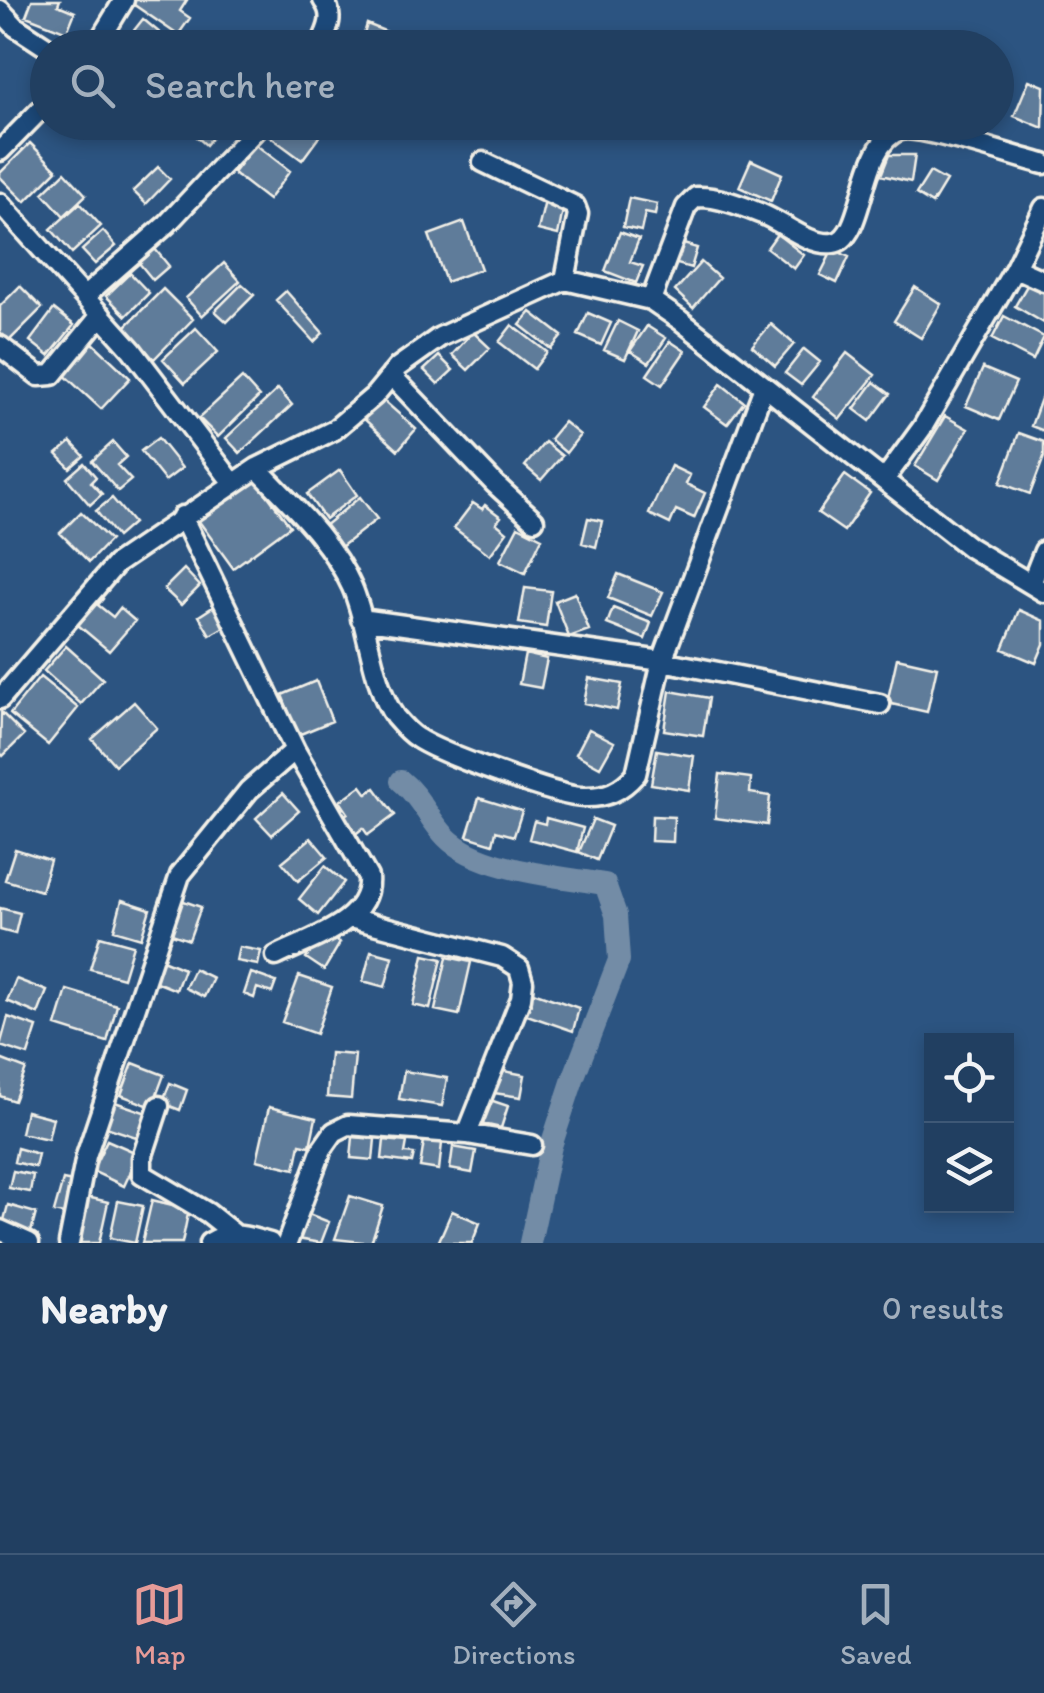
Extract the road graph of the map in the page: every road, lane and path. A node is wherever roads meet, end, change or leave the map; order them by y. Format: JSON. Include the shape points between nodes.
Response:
{"nodes":[{"id":1,"x":124,"y":0,"type":"edge"},
{"id":2,"x":323,"y":0,"type":"edge"},
{"id":3,"x":0,"y":10,"type":"edge"},
{"id":4,"x":106,"y":30,"type":"edge"},
{"id":5,"x":328,"y":30,"type":"edge"},
{"id":6,"x":30,"y":36,"type":"edge"},
{"id":7,"x":30,"y":120,"type":"edge"},
{"id":8,"x":246,"y":140,"type":"edge"},
{"id":9,"x":887,"y":140,"type":"edge"},
{"id":10,"x":954,"y":140,"type":"edge"},
{"id":11,"x":0,"y":150,"type":"edge"},
{"id":12,"x":483,"y":162,"type":"dead end"},
{"id":13,"x":1044,"y":164,"type":"edge"},
{"id":14,"x":0,"y":202,"type":"edge"},
{"id":15,"x":1044,"y":208,"type":"edge"},
{"id":16,"x":1015,"y":268,"type":"junction"},
{"id":17,"x":564,"y":280,"type":"junction"},
{"id":18,"x":1044,"y":280,"type":"edge"},
{"id":19,"x":85,"y":296,"type":"junction"},
{"id":20,"x":651,"y":300,"type":"junction"},
{"id":21,"x":101,"y":315,"type":"junction"},
{"id":22,"x":0,"y":346,"type":"edge"},
{"id":23,"x":391,"y":375,"type":"junction"},
{"id":24,"x":764,"y":387,"type":"junction"},
{"id":25,"x":257,"y":468,"type":"junction"},
{"id":26,"x":884,"y":480,"type":"junction"},
{"id":27,"x":233,"y":483,"type":"junction"},
{"id":28,"x":182,"y":516,"type":"junction"},
{"id":29,"x":534,"y":520,"type":"dead end"},
{"id":30,"x":1044,"y":551,"type":"edge"},
{"id":31,"x":1038,"y":588,"type":"edge"},
{"id":32,"x":360,"y":619,"type":"junction"},
{"id":33,"x":662,"y":661,"type":"junction"},
{"id":34,"x":0,"y":698,"type":"edge"},
{"id":35,"x":880,"y":704,"type":"dead end"},
{"id":36,"x":295,"y":750,"type":"junction"},
{"id":37,"x":350,"y":918,"type":"junction"},
{"id":38,"x":276,"y":956,"type":"dead end"},
{"id":39,"x":160,"y":1106,"type":"dead end"},
{"id":40,"x":467,"y":1134,"type":"junction"},
{"id":41,"x":532,"y":1144,"type":"dead end"},
{"id":42,"x":0,"y":1230,"type":"edge"},
{"id":43,"x":233,"y":1234,"type":"junction"},
{"id":44,"x":29,"y":1243,"type":"edge"},
{"id":45,"x":69,"y":1243,"type":"edge"},
{"id":46,"x":209,"y":1243,"type":"edge"},
{"id":47,"x":270,"y":1243,"type":"edge"},
{"id":48,"x":287,"y":1243,"type":"edge"}],
"edges":[{"from":1,"to":4,"type":"street"},
{"from":2,"to":5,"type":"street"},
{"from":3,"to":6,"type":"street"},
{"from":7,"to":11,"type":"street"},
{"from":8,"to":19,"type":"street","via":[[167,224]]},
{"from":9,"to":20,"type":"street","via":[[867,174],[853,224],[836,244],[818,243],[710,196],[696,197],[686,206]]},
{"from":10,"to":13,"type":"street"},
{"from":12,"to":17,"type":"street","via":[[575,206]]},
{"from":14,"to":19,"type":"street"},
{"from":15,"to":16,"type":"street"},
{"from":16,"to":18,"type":"street"},
{"from":16,"to":26,"type":"street"},
{"from":17,"to":20,"type":"street"},
{"from":17,"to":23,"type":"street","via":[[440,337]]},
{"from":19,"to":21,"type":"street"},
{"from":20,"to":24,"type":"street"},
{"from":21,"to":22,"type":"street","via":[[52,375],[39,376]]},
{"from":21,"to":27,"type":"street"},
{"from":23,"to":25,"type":"street","via":[[334,430]]},
{"from":23,"to":29,"type":"street"},
{"from":24,"to":26,"type":"street"},
{"from":24,"to":33,"type":"street"},
{"from":25,"to":27,"type":"street"},
{"from":25,"to":32,"type":"street","via":[[317,532],[352,588]]},
{"from":26,"to":31,"type":"street","via":[[969,547]]},
{"from":27,"to":28,"type":"street"},
{"from":28,"to":34,"type":"street","via":[[116,564]]},
{"from":28,"to":36,"type":"street"},
{"from":30,"to":31,"type":"street"},
{"from":32,"to":33,"type":"street"},
{"from":32,"to":33,"type":"street","via":[[394,716],[417,738],[578,798],[605,796],[636,774]]},
{"from":33,"to":35,"type":"street"},
{"from":36,"to":37,"type":"street","via":[[368,877],[363,904]]},
{"from":36,"to":45,"type":"street","via":[[249,790],[180,874],[86,1156]]},
{"from":37,"to":38,"type":"street"},
{"from":37,"to":40,"type":"street","via":[[502,957],[519,968],[521,998]]},
{"from":39,"to":43,"type":"street","via":[[142,1174]]},
{"from":40,"to":41,"type":"street"},
{"from":40,"to":48,"type":"street","via":[[348,1125],[334,1132]]},
{"from":42,"to":44,"type":"street"},
{"from":43,"to":46,"type":"street"},
{"from":43,"to":47,"type":"street"}]}
